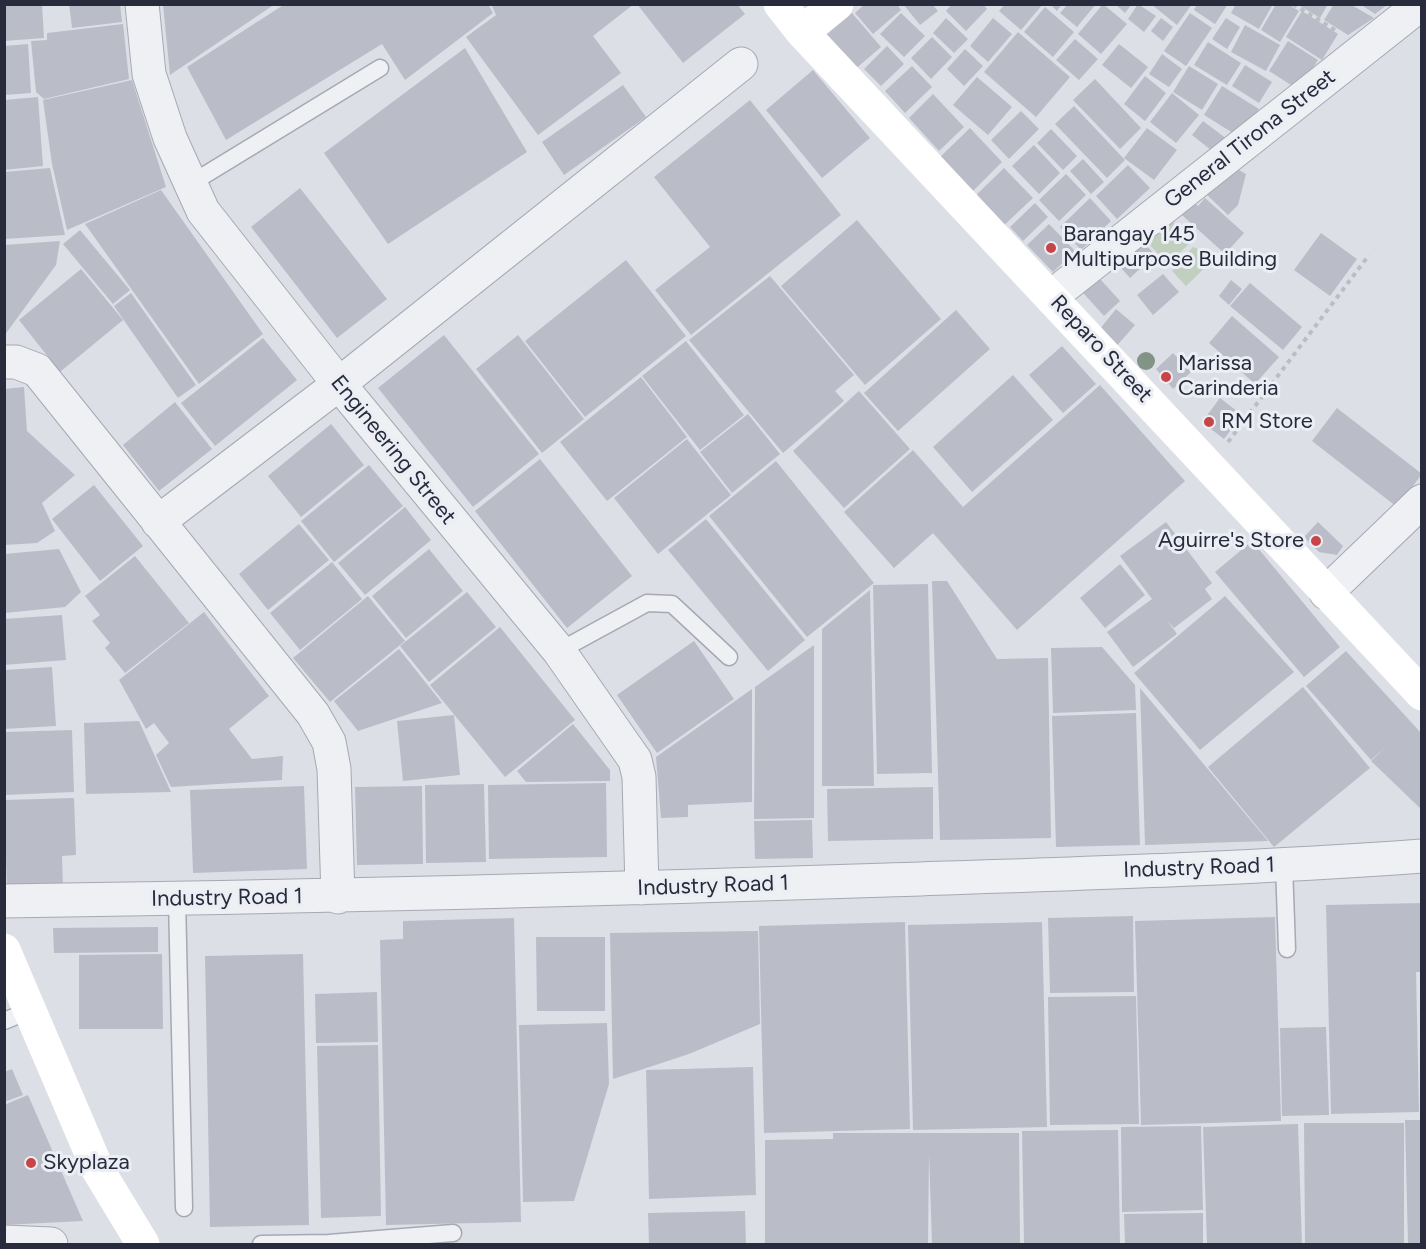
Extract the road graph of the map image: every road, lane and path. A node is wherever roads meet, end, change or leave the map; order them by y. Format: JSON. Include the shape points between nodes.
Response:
{"nodes":[{"id":1,"x":142,"y":4,"type":"edge"},
{"id":2,"x":780,"y":4,"type":"edge"},
{"id":3,"x":837,"y":4,"type":"edge"},
{"id":4,"x":1293,"y":4,"type":"edge"},
{"id":5,"x":1421,"y":4,"type":"edge"},
{"id":6,"x":802,"y":32,"type":"junction"},
{"id":7,"x":1365,"y":48,"type":"junction"},
{"id":8,"x":741,"y":64,"type":"dead end"},
{"id":9,"x":380,"y":69,"type":"dead end"},
{"id":10,"x":190,"y":184,"type":"junction"},
{"id":11,"x":1369,"y":255,"type":"dead end"},
{"id":12,"x":1052,"y":296,"type":"junction"},
{"id":13,"x":4,"y":362,"type":"edge"},
{"id":14,"x":339,"y":384,"type":"junction"},
{"id":15,"x":1210,"y":468,"type":"junction"},
{"id":16,"x":1422,"y":501,"type":"edge"},
{"id":17,"x":158,"y":522,"type":"junction"},
{"id":18,"x":1326,"y":593,"type":"junction"},
{"id":19,"x":560,"y":651,"type":"junction"},
{"id":20,"x":729,"y":657,"type":"dead end"},
{"id":21,"x":1422,"y":694,"type":"edge"},
{"id":22,"x":1422,"y":856,"type":"edge"},
{"id":23,"x":1284,"y":865,"type":"junction"},
{"id":24,"x":642,"y":888,"type":"junction"},
{"id":25,"x":338,"y":897,"type":"junction"},
{"id":26,"x":177,"y":899,"type":"junction"},
{"id":27,"x":4,"y":901,"type":"edge"},
{"id":28,"x":1287,"y":949,"type":"dead end"},
{"id":29,"x":4,"y":950,"type":"edge"},
{"id":30,"x":18,"y":1016,"type":"edge"},
{"id":31,"x":184,"y":1208,"type":"dead end"},
{"id":32,"x":453,"y":1233,"type":"dead end"},
{"id":33,"x":4,"y":1242,"type":"edge"},
{"id":34,"x":51,"y":1245,"type":"edge"},
{"id":35,"x":143,"y":1245,"type":"edge"},
{"id":36,"x":261,"y":1245,"type":"edge"}],
"edges":[{"from":1,"to":10,"type":"street","name":"Engineering Street","via":[[149,74]]},
{"from":2,"to":6,"type":"street","name":"Reparo Street"},
{"from":3,"to":6,"type":"street"},
{"from":4,"to":7,"type":"path"},
{"from":5,"to":7,"type":"street","name":"General Tirona Street"},
{"from":6,"to":12,"type":"street","name":"Reparo Street"},
{"from":7,"to":12,"type":"street","name":"General Tirona Street"},
{"from":8,"to":14,"type":"street"},
{"from":9,"to":10,"type":"lane"},
{"from":10,"to":14,"type":"street","name":"Engineering Street","via":[[203,211]]},
{"from":11,"to":15,"type":"path"},
{"from":12,"to":15,"type":"street","name":"Reparo Street"},
{"from":13,"to":17,"type":"street","via":[[37,370]]},
{"from":14,"to":17,"type":"street"},
{"from":14,"to":19,"type":"street","name":"Engineering Street"},
{"from":15,"to":18,"type":"street","name":"Reparo Street"},
{"from":16,"to":18,"type":"street"},
{"from":17,"to":25,"type":"street","via":[[313,714],[329,742],[334,769]]},
{"from":18,"to":21,"type":"street","name":"Reparo Street"},
{"from":19,"to":20,"type":"lane","via":[[647,603],[672,604]]},
{"from":19,"to":24,"type":"street","name":"Engineering Street","via":[[635,760],[639,777]]},
{"from":22,"to":23,"type":"street","name":"Industry Road 1"},
{"from":23,"to":24,"type":"street","name":"Industry Road 1"},
{"from":23,"to":28,"type":"lane"},
{"from":24,"to":25,"type":"street","name":"Industry Road 1"},
{"from":25,"to":26,"type":"street","name":"Industry Road 1"},
{"from":26,"to":27,"type":"street","name":"Industry Road 1"},
{"from":26,"to":31,"type":"lane"},
{"from":29,"to":30,"type":"street"},
{"from":30,"to":35,"type":"street","via":[[98,1170]]},
{"from":32,"to":36,"type":"lane"},
{"from":33,"to":34,"type":"street"}]}
